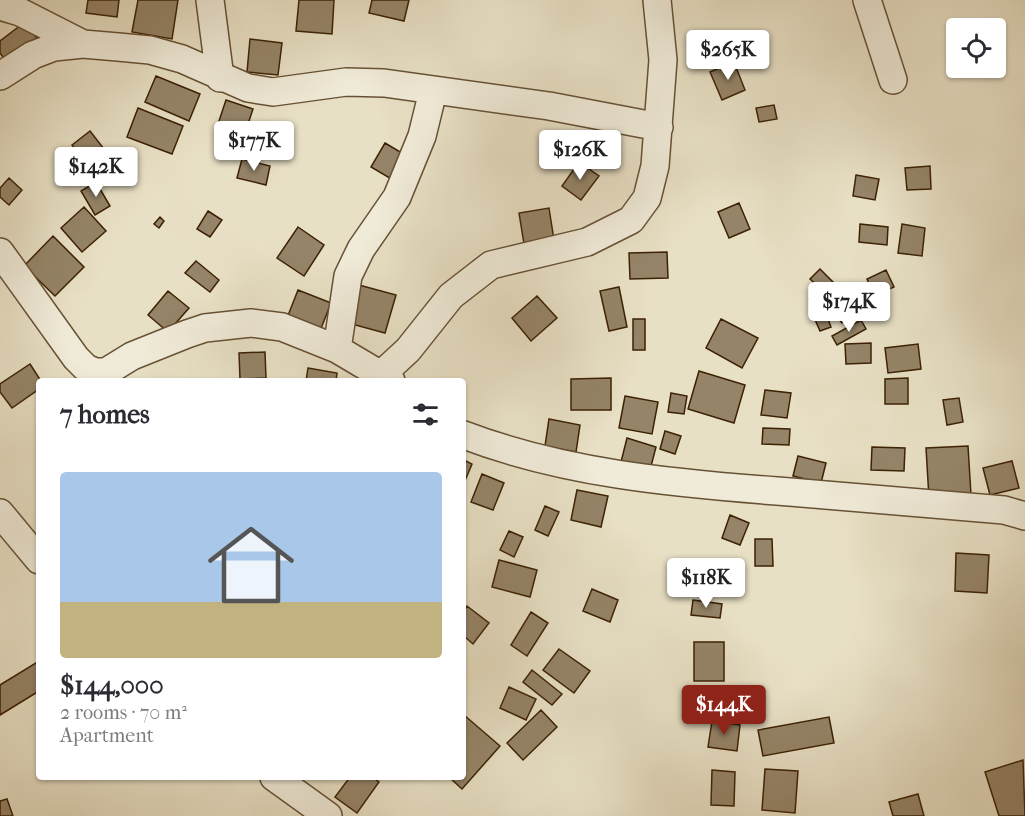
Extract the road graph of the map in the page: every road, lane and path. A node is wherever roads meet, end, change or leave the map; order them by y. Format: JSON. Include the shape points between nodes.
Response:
{"nodes":[{"id":1,"x":210,"y":0,"type":"edge"},
{"id":2,"x":657,"y":0,"type":"edge"},
{"id":3,"x":867,"y":0,"type":"edge"},
{"id":4,"x":0,"y":6,"type":"edge"},
{"id":5,"x":83,"y":44,"type":"junction"},
{"id":6,"x":0,"y":76,"type":"edge"},
{"id":7,"x":220,"y":78,"type":"junction"},
{"id":8,"x":893,"y":80,"type":"dead end"},
{"id":9,"x":433,"y":91,"type":"junction"},
{"id":10,"x":659,"y":127,"type":"junction"},
{"id":11,"x":0,"y":252,"type":"edge"},
{"id":12,"x":337,"y":349,"type":"junction"},
{"id":13,"x":387,"y":377,"type":"edge"},
{"id":14,"x":466,"y":436,"type":"edge"},
{"id":15,"x":0,"y":513,"type":"edge"},
{"id":16,"x":1025,"y":516,"type":"edge"},
{"id":17,"x":36,"y":556,"type":"edge"},
{"id":18,"x":278,"y":780,"type":"edge"},
{"id":19,"x":328,"y":816,"type":"edge"}],
"edges":[{"from":1,"to":7,"type":"street"},
{"from":2,"to":10,"type":"street","via":[[663,60]]},
{"from":3,"to":8,"type":"street"},
{"from":4,"to":5,"type":"street"},
{"from":5,"to":6,"type":"street","via":[[43,50]]},
{"from":5,"to":7,"type":"street","via":[[150,50],[182,59]]},
{"from":7,"to":9,"type":"street","via":[[273,92],[346,82]]},
{"from":9,"to":10,"type":"street","via":[[549,106]]},
{"from":9,"to":12,"type":"street","via":[[422,136],[397,197],[361,249],[348,276]]},
{"from":10,"to":13,"type":"street","via":[[647,198],[631,220],[587,242],[491,265],[451,296]]},
{"from":11,"to":12,"type":"street","via":[[76,358],[95,372],[106,372],[187,334],[235,324],[282,327]]},
{"from":12,"to":13,"type":"street"},
{"from":14,"to":16,"type":"street","via":[[540,459],[610,474],[1005,510]]},
{"from":15,"to":17,"type":"street"},
{"from":18,"to":19,"type":"street"}]}
